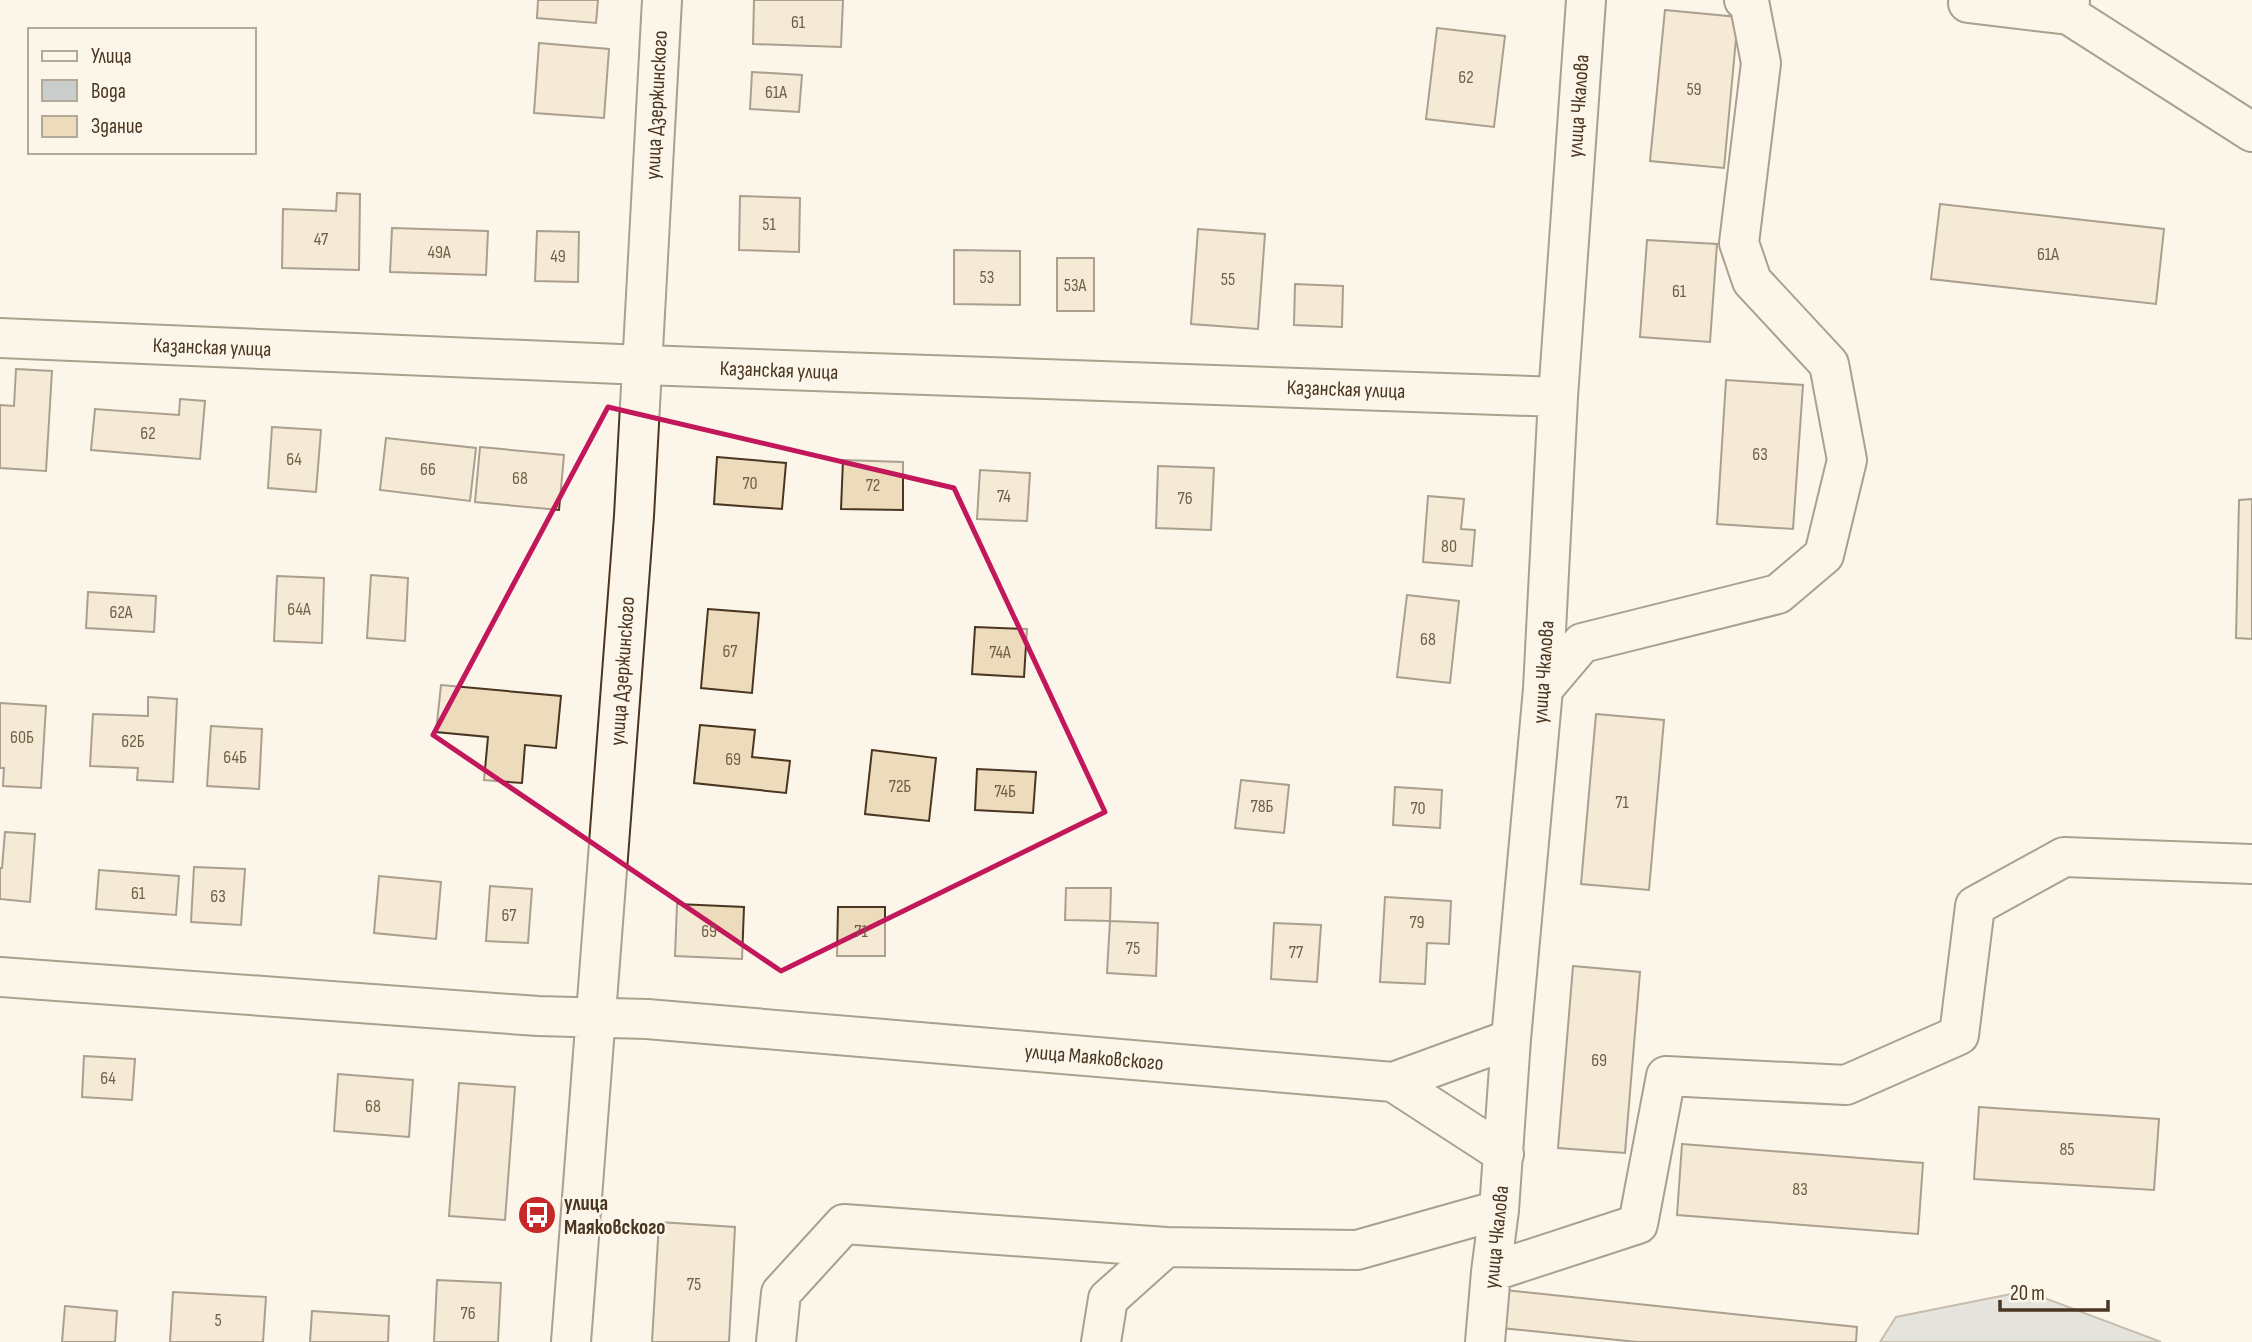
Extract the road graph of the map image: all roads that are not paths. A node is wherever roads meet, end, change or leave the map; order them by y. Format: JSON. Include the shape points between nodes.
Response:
{"nodes":[{"id":1,"x":662,"y":0,"type":"edge"},
{"id":2,"x":1586,"y":0,"type":"edge"},
{"id":3,"x":1744,"y":0,"type":"edge"},
{"id":4,"x":1968,"y":2,"type":"dead end"},
{"id":5,"x":2070,"y":7,"type":"edge"},
{"id":6,"x":2252,"y":132,"type":"edge"},
{"id":7,"x":0,"y":338,"type":"edge"},
{"id":8,"x":643,"y":365,"type":"junction"},
{"id":9,"x":1558,"y":397,"type":"junction"},
{"id":10,"x":1543,"y":689,"type":"junction"},
{"id":11,"x":2252,"y":864,"type":"edge"},
{"id":12,"x":0,"y":977,"type":"edge"},
{"id":13,"x":595,"y":1016,"type":"junction"},
{"id":14,"x":1511,"y":1039,"type":"junction"},
{"id":15,"x":1393,"y":1082,"type":"junction"},
{"id":16,"x":1504,"y":1154,"type":"junction"},
{"id":17,"x":1499,"y":1210,"type":"junction"},
{"id":18,"x":1166,"y":1247,"type":"junction"},
{"id":19,"x":1491,"y":1272,"type":"junction"},
{"id":20,"x":571,"y":1342,"type":"edge"},
{"id":21,"x":776,"y":1342,"type":"edge"},
{"id":22,"x":1101,"y":1342,"type":"edge"},
{"id":23,"x":1485,"y":1342,"type":"edge"}],
"edges":[{"from":1,"to":8,"type":"street","name":"улица Дзержинского"},
{"from":2,"to":9,"type":"street","name":"улица Чкалова"},
{"from":3,"to":10,"type":"street","via":[[1749,1],[1761,63],[1739,243],[1752,281],[1829,365],[1847,460],[1824,555],[1778,594],[1582,643]]},
{"from":4,"to":5,"type":"street"},
{"from":5,"to":6,"type":"street"},
{"from":7,"to":8,"type":"street","name":"Казанская улица"},
{"from":8,"to":9,"type":"street","name":"Казанская улица"},
{"from":8,"to":13,"type":"street","name":"улица Дзержинского"},
{"from":9,"to":10,"type":"street","name":"улица Чкалова"},
{"from":10,"to":14,"type":"street","name":"улица Чкалова"},
{"from":11,"to":19,"type":"street","via":[[2064,857],[1975,906],[1959,1035],[1846,1085],[1666,1076],[1638,1224]]},
{"from":12,"to":13,"type":"street","name":"улица Маяковского","via":[[538,1016]]},
{"from":13,"to":15,"type":"street","name":"улица Маяковского"},
{"from":13,"to":20,"type":"street","name":"улица Дзержинского"},
{"from":14,"to":15,"type":"street","name":"улица Маяковского"},
{"from":14,"to":16,"type":"street","name":"улица Чкалова"},
{"from":15,"to":16,"type":"street"},
{"from":16,"to":17,"type":"street","name":"улица Чкалова"},
{"from":17,"to":18,"type":"street","via":[[1357,1250]]},
{"from":17,"to":19,"type":"street","name":"улица Чкалова"},
{"from":18,"to":21,"type":"street","via":[[844,1224],[781,1293]]},
{"from":18,"to":22,"type":"street","via":[[1108,1299]]},
{"from":19,"to":23,"type":"street","name":"улица Чкалова"}]}
